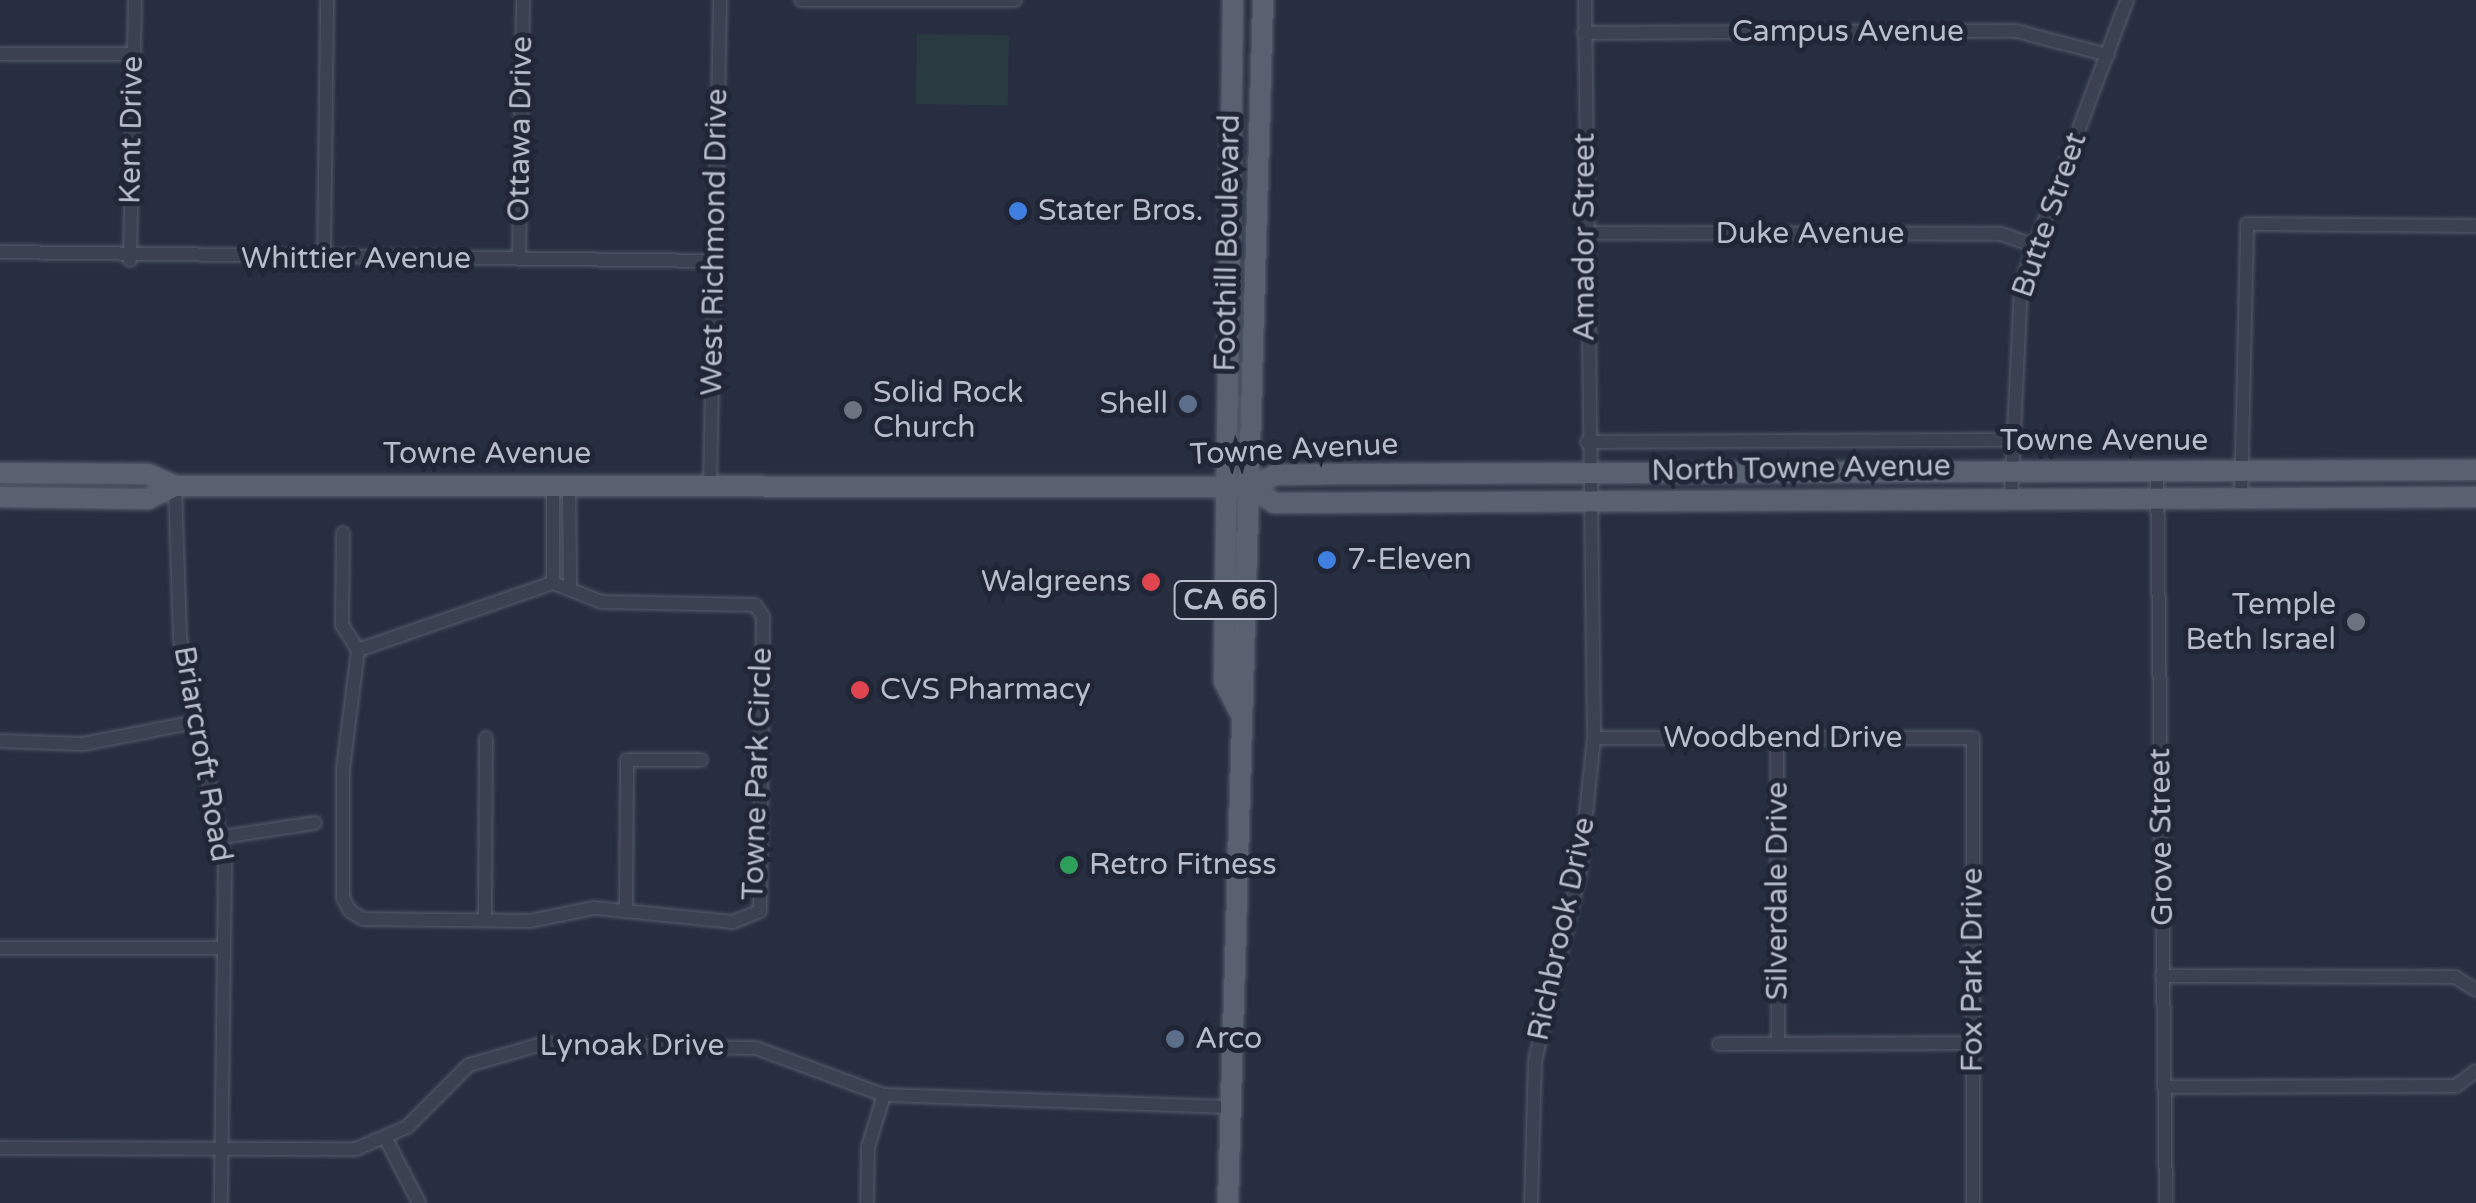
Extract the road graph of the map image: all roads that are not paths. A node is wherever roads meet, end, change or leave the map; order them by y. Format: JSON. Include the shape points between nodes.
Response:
{"nodes":[{"id":1,"x":135,"y":0,"type":"edge"},
{"id":2,"x":327,"y":0,"type":"edge"},
{"id":3,"x":522,"y":0,"type":"edge"},
{"id":4,"x":720,"y":0,"type":"edge"},
{"id":5,"x":801,"y":0,"type":"edge"},
{"id":6,"x":1015,"y":0,"type":"edge"},
{"id":7,"x":1233,"y":0,"type":"edge"},
{"id":8,"x":1263,"y":0,"type":"edge"},
{"id":9,"x":1585,"y":0,"type":"edge"},
{"id":10,"x":2127,"y":0,"type":"edge"},
{"id":11,"x":911,"y":2,"type":"edge"},
{"id":12,"x":1584,"y":33,"type":"junction"},
{"id":13,"x":0,"y":54,"type":"edge"},
{"id":14,"x":134,"y":54,"type":"junction"},
{"id":15,"x":2108,"y":55,"type":"junction"},
{"id":16,"x":2476,"y":226,"type":"edge"},
{"id":17,"x":1585,"y":234,"type":"junction"},
{"id":18,"x":2033,"y":245,"type":"junction"},
{"id":19,"x":0,"y":252,"type":"edge"},
{"id":20,"x":324,"y":258,"type":"junction"},
{"id":21,"x":519,"y":258,"type":"junction"},
{"id":22,"x":130,"y":260,"type":"junction"},
{"id":23,"x":713,"y":261,"type":"junction"},
{"id":24,"x":2011,"y":440,"type":"junction"},
{"id":25,"x":1587,"y":442,"type":"junction"},
{"id":26,"x":2011,"y":470,"type":"junction"},
{"id":27,"x":2157,"y":470,"type":"junction"},
{"id":28,"x":2476,"y":470,"type":"edge"},
{"id":29,"x":2242,"y":472,"type":"junction"},
{"id":30,"x":0,"y":473,"type":"edge"},
{"id":31,"x":1590,"y":474,"type":"junction"},
{"id":32,"x":561,"y":484,"type":"junction"},
{"id":33,"x":710,"y":485,"type":"junction"},
{"id":34,"x":176,"y":486,"type":"junction"},
{"id":35,"x":1226,"y":486,"type":"junction"},
{"id":36,"x":1252,"y":487,"type":"junction"},
{"id":37,"x":0,"y":497,"type":"edge"},
{"id":38,"x":2011,"y":497,"type":"junction"},
{"id":39,"x":2158,"y":497,"type":"junction"},
{"id":40,"x":2241,"y":497,"type":"junction"},
{"id":41,"x":2476,"y":497,"type":"edge"},
{"id":42,"x":1592,"y":501,"type":"junction"},
{"id":43,"x":343,"y":534,"type":"dead end"},
{"id":44,"x":553,"y":583,"type":"junction"},
{"id":45,"x":570,"y":585,"type":"junction"},
{"id":46,"x":358,"y":650,"type":"junction"},
{"id":47,"x":1240,"y":710,"type":"junction"},
{"id":48,"x":195,"y":722,"type":"junction"},
{"id":49,"x":486,"y":738,"type":"dead end"},
{"id":50,"x":1594,"y":738,"type":"junction"},
{"id":51,"x":1973,"y":738,"type":"joint"},
{"id":52,"x":1777,"y":739,"type":"junction"},
{"id":53,"x":0,"y":741,"type":"edge"},
{"id":54,"x":702,"y":760,"type":"dead end"},
{"id":55,"x":315,"y":823,"type":"dead end"},
{"id":56,"x":223,"y":838,"type":"junction"},
{"id":57,"x":626,"y":910,"type":"junction"},
{"id":58,"x":485,"y":920,"type":"junction"},
{"id":59,"x":0,"y":948,"type":"edge"},
{"id":60,"x":223,"y":948,"type":"junction"},
{"id":61,"x":2162,"y":976,"type":"junction"},
{"id":62,"x":2476,"y":990,"type":"edge"},
{"id":63,"x":1973,"y":1043,"type":"junction"},
{"id":64,"x":1719,"y":1044,"type":"dead end"},
{"id":65,"x":1778,"y":1044,"type":"junction"},
{"id":66,"x":2476,"y":1072,"type":"edge"},
{"id":67,"x":2164,"y":1087,"type":"junction"},
{"id":68,"x":884,"y":1095,"type":"junction"},
{"id":69,"x":1230,"y":1107,"type":"junction"},
{"id":70,"x":386,"y":1139,"type":"junction"},
{"id":71,"x":0,"y":1148,"type":"edge"},
{"id":72,"x":222,"y":1151,"type":"junction"},
{"id":73,"x":221,"y":1203,"type":"edge"},
{"id":74,"x":420,"y":1203,"type":"edge"},
{"id":75,"x":867,"y":1203,"type":"edge"},
{"id":76,"x":1228,"y":1203,"type":"edge"},
{"id":77,"x":1531,"y":1203,"type":"edge"},
{"id":78,"x":1974,"y":1203,"type":"edge"},
{"id":79,"x":2166,"y":1203,"type":"edge"}],
"edges":[{"from":1,"to":14,"type":"street","name":"Kent Drive"},
{"from":2,"to":20,"type":"street"},
{"from":3,"to":21,"type":"street","name":"Ottawa Drive"},
{"from":4,"to":23,"type":"street","name":"West Richmond Drive"},
{"from":5,"to":11,"type":"street"},
{"from":6,"to":11,"type":"street"},
{"from":7,"to":35,"type":"main road","name":"Foothill Boulevard"},
{"from":8,"to":36,"type":"main road","name":"Foothill Boulevard"},
{"from":9,"to":12,"type":"street","name":"Amador Street"},
{"from":10,"to":15,"type":"street","name":"Butte Street"},
{"from":12,"to":15,"type":"street","name":"Campus Avenue","via":[[2016,30]]},
{"from":12,"to":17,"type":"street","name":"Amador Street"},
{"from":13,"to":14,"type":"street"},
{"from":14,"to":22,"type":"street","name":"Kent Drive"},
{"from":15,"to":18,"type":"street","name":"Butte Street"},
{"from":16,"to":29,"type":"street","via":[[2246,224]]},
{"from":17,"to":18,"type":"street","name":"Duke Avenue","via":[[2002,234]]},
{"from":17,"to":25,"type":"street","name":"Amador Street"},
{"from":18,"to":24,"type":"street","name":"Butte Street","via":[[2013,341]]},
{"from":19,"to":22,"type":"street","name":"Whittier Avenue"},
{"from":20,"to":21,"type":"street","name":"Whittier Avenue"},
{"from":20,"to":22,"type":"street","name":"Whittier Avenue"},
{"from":21,"to":23,"type":"street","name":"Whittier Avenue"},
{"from":23,"to":33,"type":"street","name":"West Richmond Drive"},
{"from":24,"to":25,"type":"street"},
{"from":24,"to":26,"type":"street","name":"Butte Street"},
{"from":25,"to":31,"type":"street","name":"Amador Street"},
{"from":26,"to":27,"type":"main road","name":"Towne Avenue"},
{"from":26,"to":31,"type":"main road","name":"Towne Avenue"},
{"from":26,"to":38,"type":"street","name":"Butte Street"},
{"from":27,"to":29,"type":"main road","name":"Towne Avenue"},
{"from":27,"to":39,"type":"street","name":"Grove Street"},
{"from":28,"to":29,"type":"main road","name":"Towne Avenue"},
{"from":29,"to":40,"type":"street"},
{"from":30,"to":34,"type":"main road","name":"Towne Avenue","via":[[148,474]]},
{"from":31,"to":36,"type":"main road","name":"Towne Avenue","via":[[1275,475]]},
{"from":31,"to":42,"type":"street","name":"Richbrook Drive"},
{"from":32,"to":33,"type":"main road","name":"Towne Avenue"},
{"from":32,"to":34,"type":"main road","name":"Towne Avenue"},
{"from":32,"to":44,"type":"street"},
{"from":32,"to":45,"type":"street"},
{"from":33,"to":35,"type":"main road","name":"Towne Avenue"},
{"from":34,"to":37,"type":"main road","name":"Towne Avenue","via":[[148,498]]},
{"from":34,"to":48,"type":"street","name":"Briarcroft Road","via":[[178,610]]},
{"from":35,"to":36,"type":"main road","name":"Towne Avenue"},
{"from":35,"to":47,"type":"main road","number":"CA 66","via":[[1224,682]]},
{"from":36,"to":42,"type":"main road","name":"North Towne Avenue","via":[[1274,503]]},
{"from":36,"to":47,"type":"main road","number":"CA 66","via":[[1250,682]]},
{"from":38,"to":39,"type":"main road","name":"North Towne Avenue"},
{"from":38,"to":42,"type":"main road","name":"North Towne Avenue"},
{"from":39,"to":40,"type":"main road","name":"North Towne Avenue"},
{"from":39,"to":61,"type":"street","name":"Grove Street"},
{"from":40,"to":41,"type":"main road","name":"North Towne Avenue"},
{"from":42,"to":50,"type":"street","name":"Richbrook Drive"},
{"from":43,"to":46,"type":"street","via":[[342,625]]},
{"from":44,"to":45,"type":"street","name":"Towne Park Circle"},
{"from":44,"to":46,"type":"street","name":"Towne Park Circle"},
{"from":45,"to":57,"type":"street","name":"Towne Park Circle","via":[[602,602],[755,604],[763,618],[760,911],[733,922]]},
{"from":46,"to":58,"type":"street","name":"Towne Park Circle","via":[[343,769],[342,898],[363,919]]},
{"from":47,"to":69,"type":"main road","number":"CA 66"},
{"from":48,"to":53,"type":"street","via":[[83,744]]},
{"from":48,"to":56,"type":"street","name":"Briarcroft Road"},
{"from":49,"to":58,"type":"street"},
{"from":50,"to":52,"type":"street","name":"Woodbend Drive"},
{"from":50,"to":77,"type":"street","name":"Richbrook Drive","via":[[1580,871],[1535,1061]]},
{"from":51,"to":52,"type":"street","name":"Woodbend Drive"},
{"from":51,"to":63,"type":"street","name":"Fox Park Drive"},
{"from":52,"to":65,"type":"street","name":"Silverdale Drive"},
{"from":54,"to":57,"type":"street","via":[[626,760]]},
{"from":55,"to":56,"type":"street"},
{"from":56,"to":60,"type":"street","name":"Briarcroft Road"},
{"from":57,"to":58,"type":"street","name":"Towne Park Circle"},
{"from":59,"to":60,"type":"street"},
{"from":60,"to":72,"type":"street","name":"Briarcroft Road"},
{"from":61,"to":62,"type":"street","via":[[2455,978]]},
{"from":61,"to":67,"type":"street","name":"Grove Street"},
{"from":63,"to":65,"type":"street"},
{"from":63,"to":78,"type":"street","name":"Fox Park Drive"},
{"from":64,"to":65,"type":"street"},
{"from":66,"to":67,"type":"street","via":[[2456,1086]]},
{"from":67,"to":79,"type":"street","name":"Grove Street"},
{"from":68,"to":69,"type":"street","name":"Lynoak Drive"},
{"from":68,"to":70,"type":"street","name":"Lynoak Drive","via":[[756,1048],[516,1046],[469,1065]]},
{"from":68,"to":75,"type":"street","via":[[868,1146]]},
{"from":69,"to":76,"type":"main road","number":"CA 66"},
{"from":70,"to":72,"type":"street","name":"Lynoak Drive","via":[[336,1152]]},
{"from":70,"to":74,"type":"street"},
{"from":71,"to":72,"type":"street","name":"Lynoak Drive"},
{"from":72,"to":73,"type":"street","name":"Briarcroft Road"}]}
